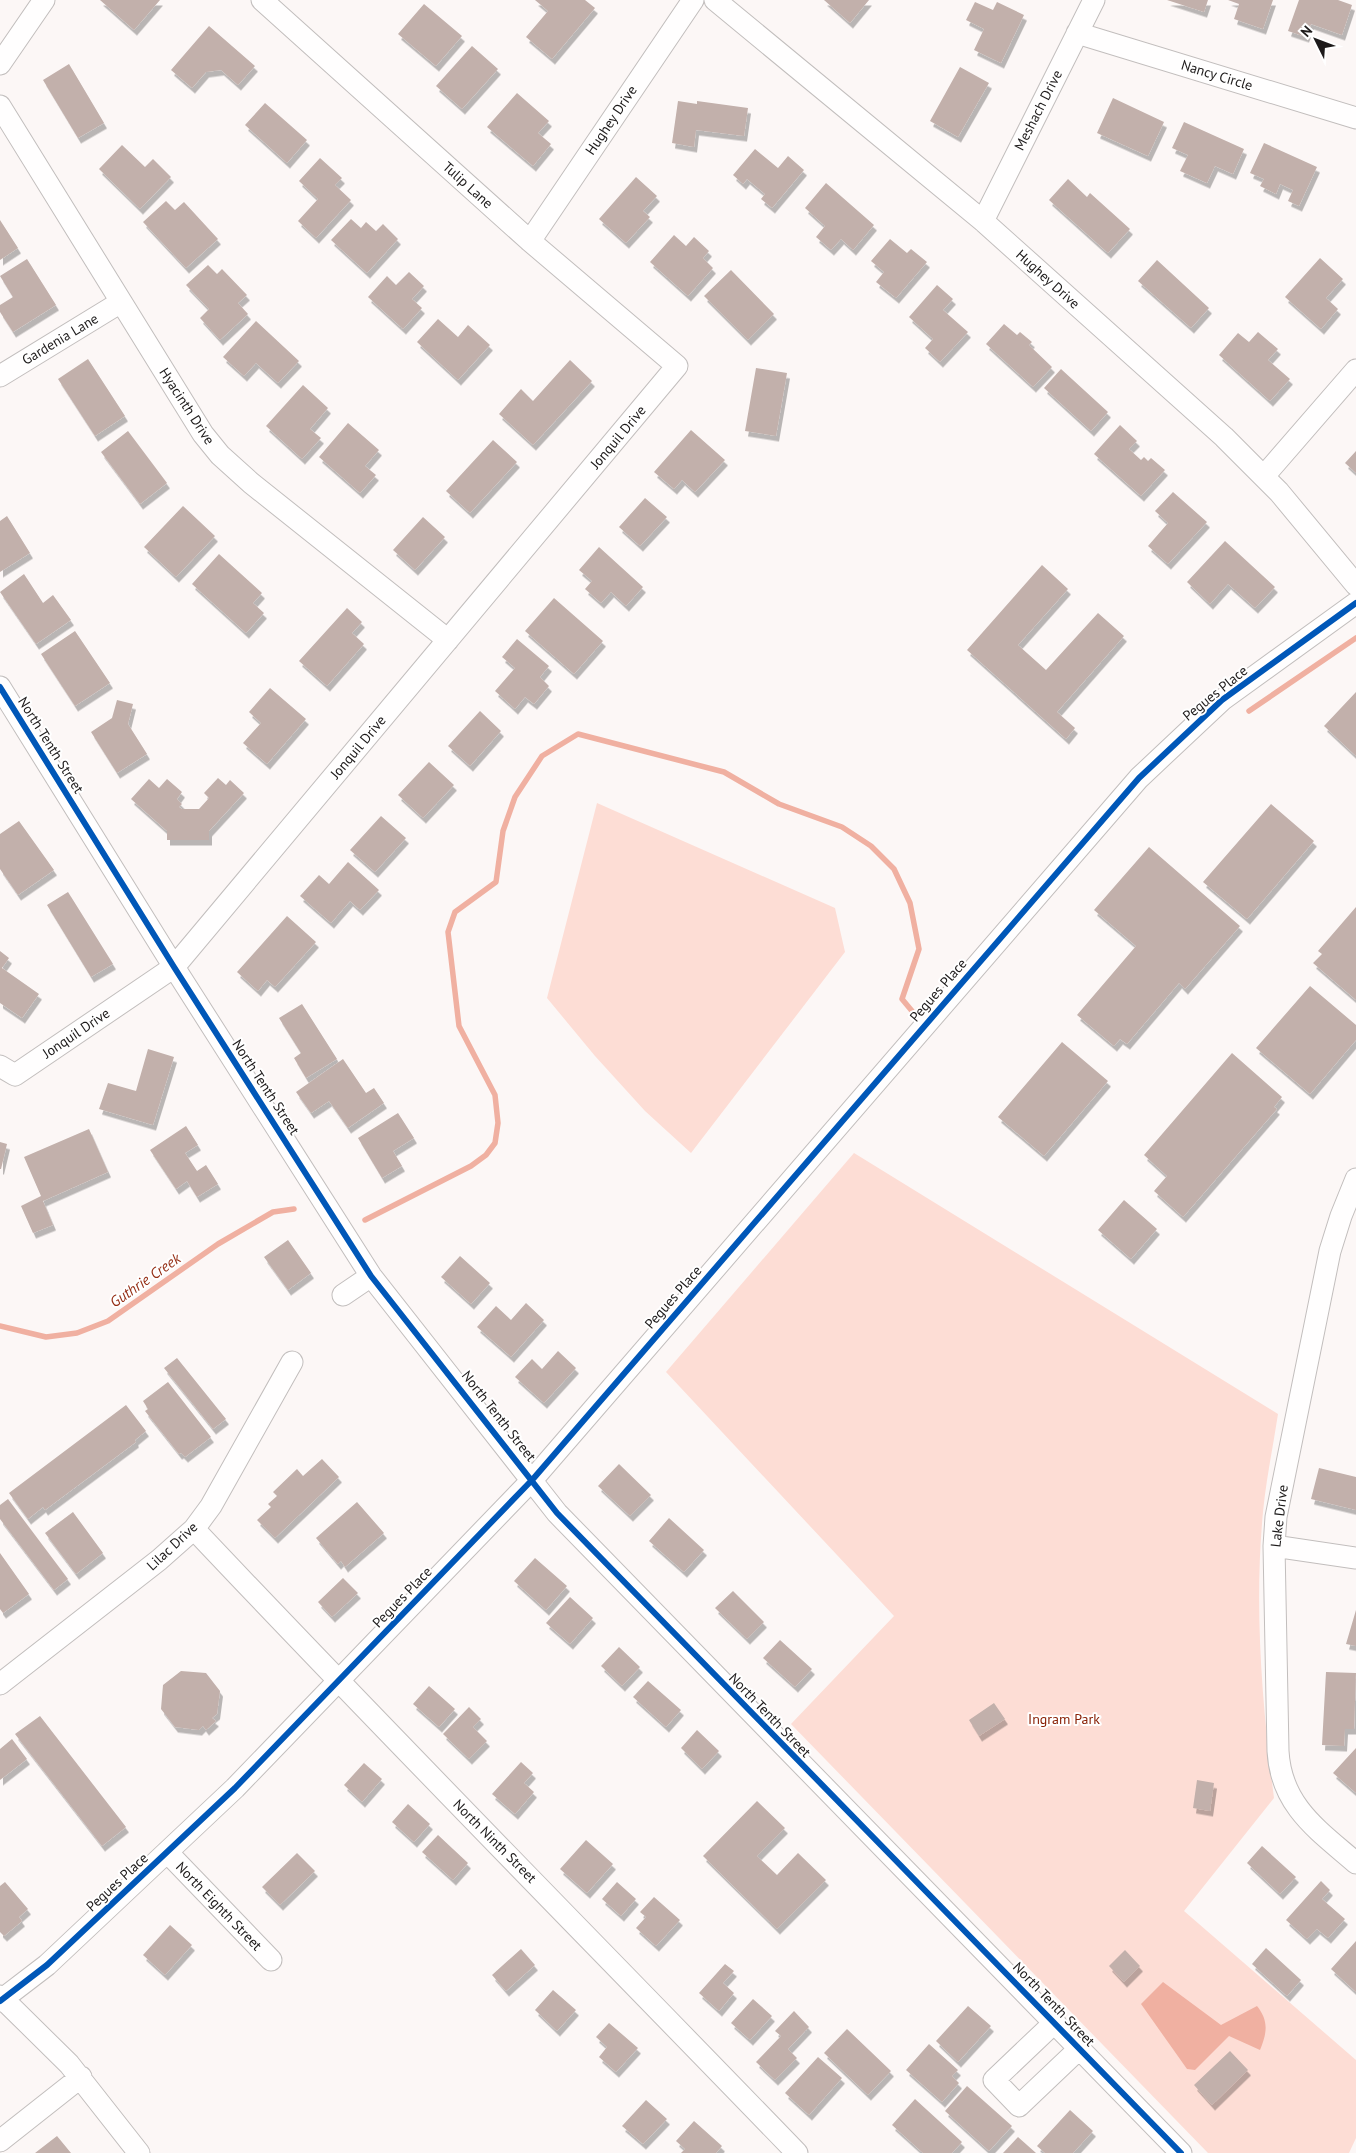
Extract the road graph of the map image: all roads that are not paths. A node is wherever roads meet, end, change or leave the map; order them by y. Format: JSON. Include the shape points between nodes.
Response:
{"nodes":[{"id":1,"x":44,"y":0,"type":"edge"},
{"id":2,"x":262,"y":0,"type":"edge"},
{"id":3,"x":693,"y":0,"type":"edge"},
{"id":4,"x":715,"y":0,"type":"edge"},
{"id":5,"x":1094,"y":0,"type":"edge"},
{"id":6,"x":1078,"y":32,"type":"junction"},
{"id":7,"x":0,"y":64,"type":"edge"},
{"id":8,"x":0,"y":106,"type":"edge"},
{"id":9,"x":1356,"y":118,"type":"edge"},
{"id":10,"x":983,"y":221,"type":"junction"},
{"id":11,"x":530,"y":241,"type":"junction"},
{"id":12,"x":121,"y":302,"type":"junction"},
{"id":13,"x":677,"y":366,"type":"joint"},
{"id":14,"x":1356,"y":370,"type":"edge"},
{"id":15,"x":0,"y":376,"type":"edge"},
{"id":16,"x":1264,"y":476,"type":"junction"},
{"id":17,"x":1356,"y":585,"type":"edge"},
{"id":18,"x":1356,"y":603,"type":"edge"},
{"id":19,"x":448,"y":640,"type":"junction"},
{"id":20,"x":0,"y":687,"type":"edge"},
{"id":21,"x":174,"y":967,"type":"junction"},
{"id":22,"x":0,"y":1066,"type":"edge"},
{"id":23,"x":1356,"y":1179,"type":"edge"},
{"id":24,"x":371,"y":1276,"type":"junction"},
{"id":25,"x":343,"y":1295,"type":"dead end"},
{"id":26,"x":292,"y":1362,"type":"dead end"},
{"id":27,"x":533,"y":1479,"type":"junction"},
{"id":28,"x":194,"y":1528,"type":"junction"},
{"id":29,"x":1274,"y":1546,"type":"junction"},
{"id":30,"x":1356,"y":1558,"type":"edge"},
{"id":31,"x":338,"y":1682,"type":"junction"},
{"id":32,"x":0,"y":1684,"type":"edge"},
{"id":33,"x":167,"y":1852,"type":"junction"},
{"id":34,"x":1356,"y":1863,"type":"edge"},
{"id":35,"x":271,"y":1960,"type":"dead end"},
{"id":36,"x":1,"y":1998,"type":"edge"},
{"id":37,"x":1055,"y":2022,"type":"junction"},
{"id":38,"x":1080,"y":2048,"type":"junction"},
{"id":39,"x":81,"y":2077,"type":"junction"},
{"id":40,"x":0,"y":2141,"type":"edge"},
{"id":41,"x":139,"y":2153,"type":"edge"},
{"id":42,"x":797,"y":2153,"type":"edge"},
{"id":43,"x":1181,"y":2153,"type":"edge"}],
"edges":[{"from":1,"to":7,"type":"street"},
{"from":2,"to":11,"type":"street","name":"Tulip Lane"},
{"from":3,"to":11,"type":"street","name":"Hughey Drive"},
{"from":4,"to":10,"type":"street","name":"Hughey Drive"},
{"from":5,"to":6,"type":"street","name":"Meshach Drive"},
{"from":6,"to":9,"type":"street","name":"Nancy Circle"},
{"from":6,"to":10,"type":"street","name":"Meshach Drive"},
{"from":8,"to":12,"type":"street","name":"Hyacinth Drive"},
{"from":10,"to":16,"type":"street","name":"Hughey Drive"},
{"from":11,"to":13,"type":"street","name":"Tulip Lane"},
{"from":12,"to":15,"type":"street","name":"Gardenia Lane"},
{"from":12,"to":19,"type":"street","name":"Hyacinth Drive","via":[[203,434],[220,455]]},
{"from":13,"to":19,"type":"street","name":"Jonquil Drive"},
{"from":14,"to":16,"type":"street"},
{"from":16,"to":17,"type":"street","name":"Hughey Drive"},
{"from":18,"to":27,"type":"street","name":"Pegues Place","via":[[1222,700],[1134,783]]},
{"from":19,"to":21,"type":"street","name":"Jonquil Drive"},
{"from":20,"to":21,"type":"street","name":"North Tenth Street"},
{"from":21,"to":22,"type":"street","name":"Jonquil Drive","via":[[15,1075]]},
{"from":21,"to":24,"type":"street","name":"North Tenth Street"},
{"from":23,"to":29,"type":"street","name":"Lake Drive","via":[[1330,1251],[1276,1517]]},
{"from":24,"to":25,"type":"street"},
{"from":24,"to":27,"type":"street","name":"North Tenth Street"},
{"from":26,"to":28,"type":"street","name":"Lilac Drive","via":[[211,1506]]},
{"from":27,"to":31,"type":"street","name":"Pegues Place"},
{"from":27,"to":37,"type":"street","name":"North Tenth Street","via":[[557,1513]]},
{"from":28,"to":31,"type":"street","name":"North Ninth Street"},
{"from":28,"to":32,"type":"street","name":"Lilac Drive","via":[[160,1560]]},
{"from":29,"to":30,"type":"street"},
{"from":29,"to":34,"type":"street","name":"Lake Drive","via":[[1281,1774],[1302,1814]]},
{"from":31,"to":33,"type":"street","name":"Pegues Place","via":[[235,1788]]},
{"from":31,"to":42,"type":"street","name":"North Ninth Street"},
{"from":33,"to":35,"type":"street","name":"North Eighth Street"},
{"from":33,"to":36,"type":"street","name":"Pegues Place","via":[[47,1965]]},
{"from":36,"to":39,"type":"street"},
{"from":37,"to":38,"type":"street","name":"North Tenth Street"},
{"from":37,"to":38,"type":"street","via":[[994,2080],[1019,2106]]},
{"from":38,"to":43,"type":"street","name":"North Tenth Street"},
{"from":39,"to":40,"type":"street"},
{"from":39,"to":41,"type":"street"}]}
